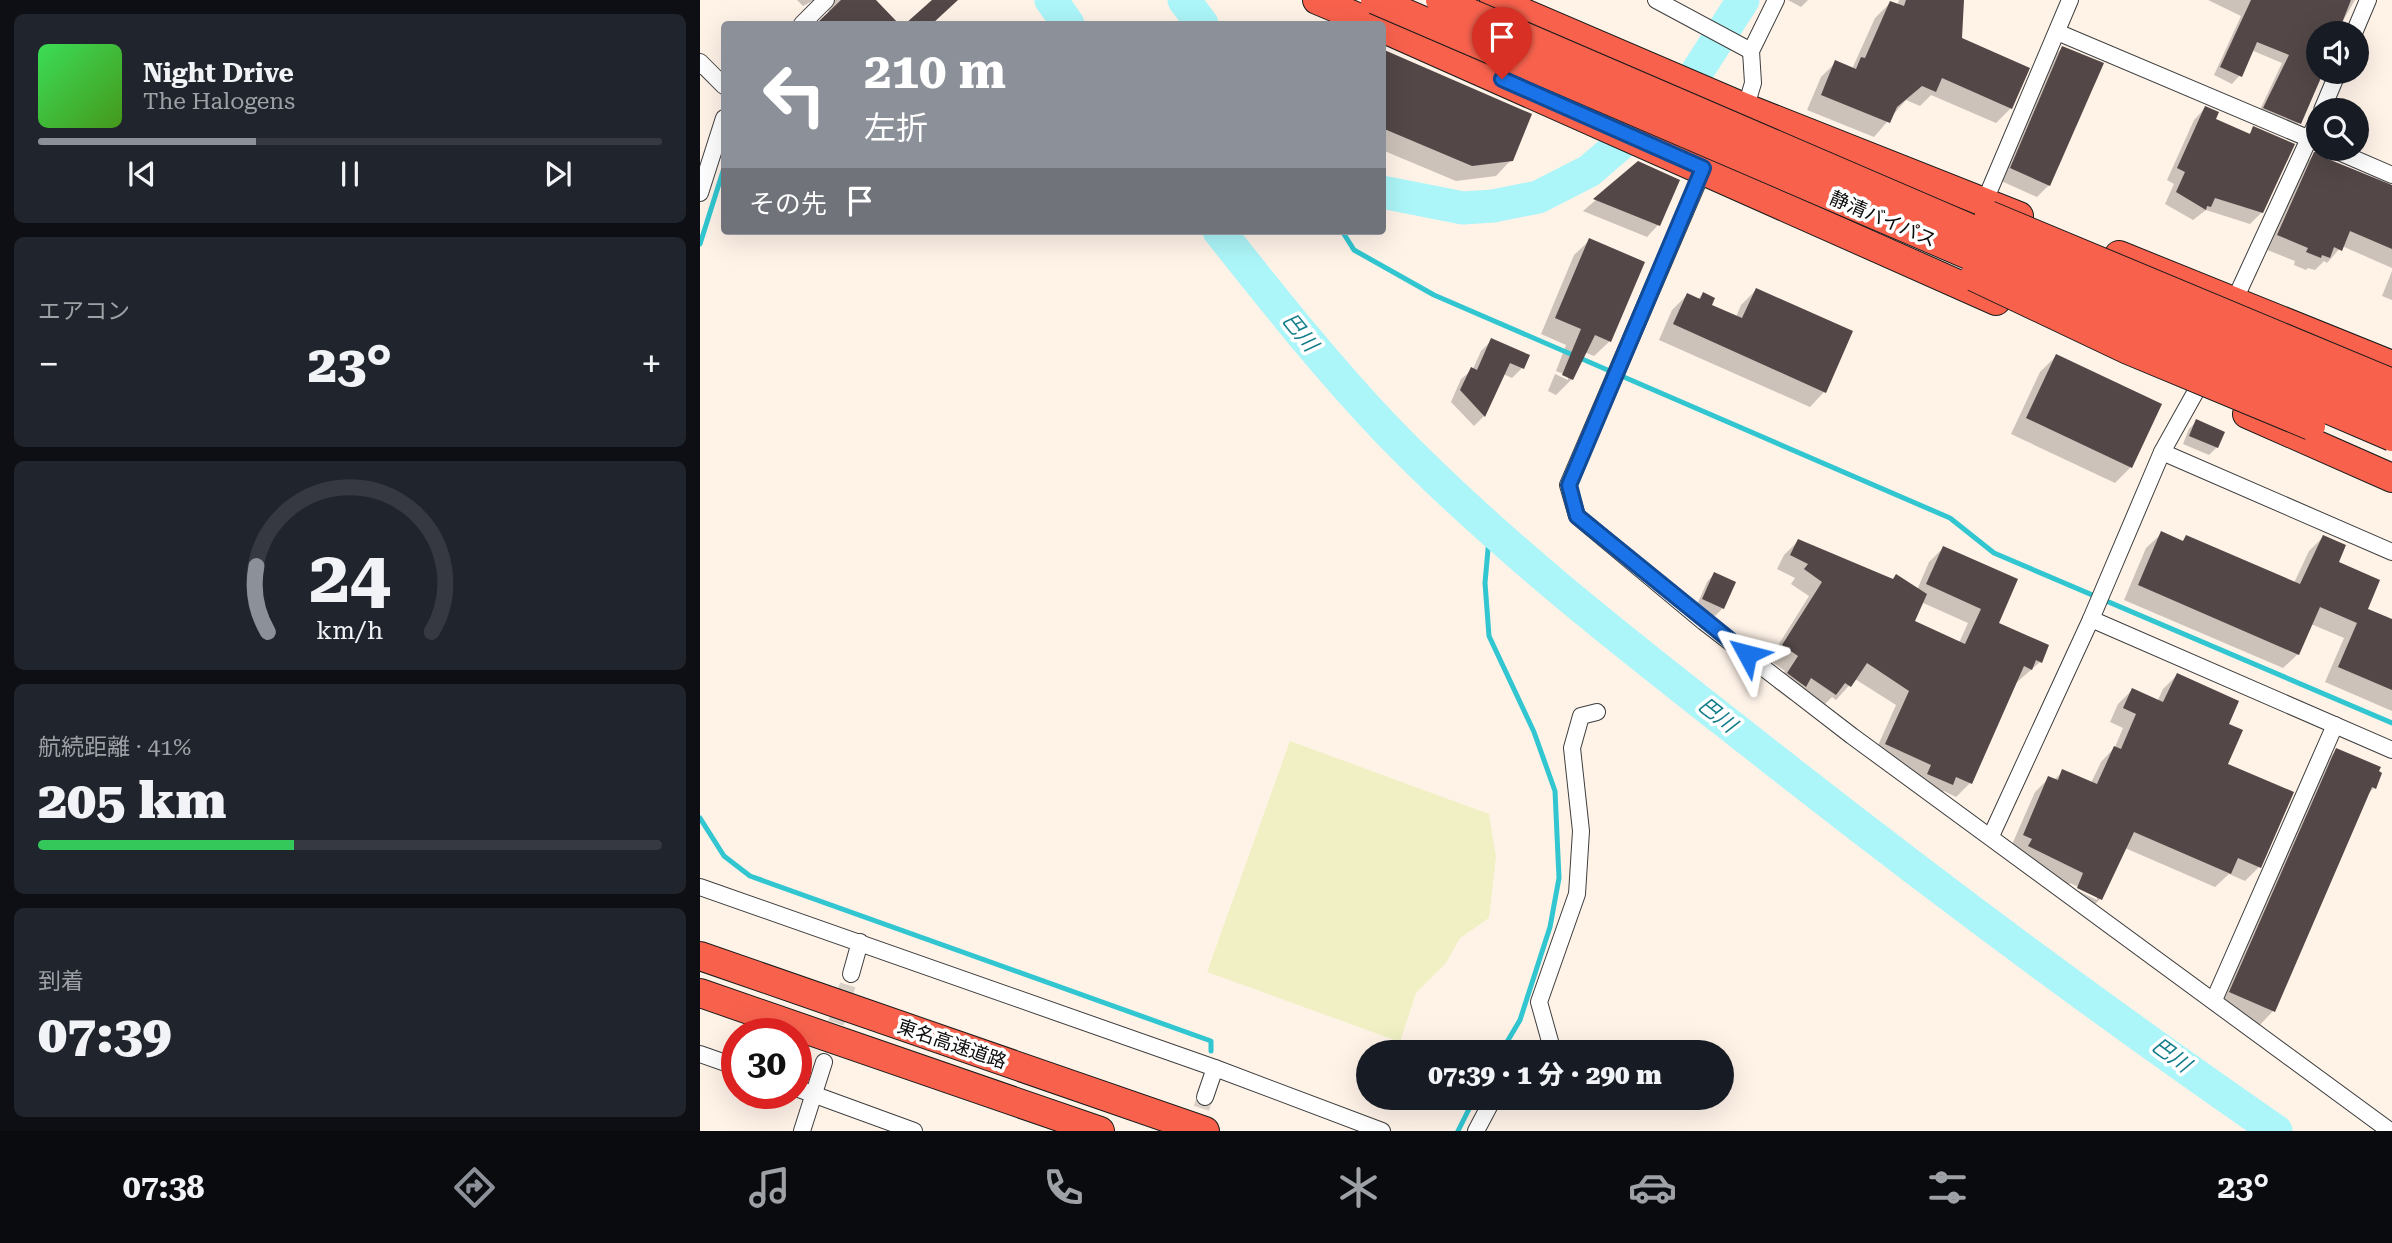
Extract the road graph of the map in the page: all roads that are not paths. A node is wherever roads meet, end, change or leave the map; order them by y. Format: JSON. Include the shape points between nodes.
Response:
{"nodes":[{"id":1,"x":826,"y":0,"type":"edge"},
{"id":2,"x":1317,"y":0,"type":"edge"},
{"id":3,"x":1375,"y":0,"type":"edge"},
{"id":4,"x":1440,"y":0,"type":"edge"},
{"id":5,"x":1494,"y":0,"type":"edge"},
{"id":6,"x":1656,"y":0,"type":"edge"},
{"id":7,"x":1776,"y":0,"type":"edge"},
{"id":8,"x":2070,"y":0,"type":"edge"},
{"id":9,"x":2368,"y":0,"type":"edge"},
{"id":10,"x":805,"y":21,"type":"edge"},
{"id":11,"x":1367,"y":21,"type":"edge"},
{"id":12,"x":2359,"y":21,"type":"edge"},
{"id":13,"x":1386,"y":30,"type":"edge"},
{"id":14,"x":2057,"y":32,"type":"junction"},
{"id":15,"x":1745,"y":49,"type":"junction"},
{"id":16,"x":700,"y":62,"type":"edge"},
{"id":17,"x":721,"y":83,"type":"edge"},
{"id":18,"x":1734,"y":115,"type":"junction"},
{"id":19,"x":721,"y":127,"type":"edge"},
{"id":20,"x":2306,"y":138,"type":"edge"},
{"id":21,"x":1738,"y":156,"type":"junction"},
{"id":22,"x":2306,"y":157,"type":"edge"},
{"id":23,"x":2360,"y":161,"type":"edge"},
{"id":24,"x":1710,"y":171,"type":"junction"},
{"id":25,"x":2392,"y":175,"type":"edge"},
{"id":26,"x":700,"y":193,"type":"edge"},
{"id":27,"x":1984,"y":203,"type":"junction"},
{"id":28,"x":2235,"y":300,"type":"junction"},
{"id":29,"x":2392,"y":365,"type":"edge"},
{"id":30,"x":2392,"y":383,"type":"edge"},
{"id":31,"x":2198,"y":392,"type":"junction"},
{"id":32,"x":2392,"y":410,"type":"edge"},
{"id":33,"x":2392,"y":437,"type":"edge"},
{"id":34,"x":2162,"y":452,"type":"junction"},
{"id":35,"x":2392,"y":461,"type":"edge"},
{"id":36,"x":2392,"y":478,"type":"edge"},
{"id":37,"x":2392,"y":552,"type":"edge"},
{"id":38,"x":2091,"y":619,"type":"junction"},
{"id":39,"x":1597,"y":712,"type":"dead end"},
{"id":40,"x":2335,"y":725,"type":"junction"},
{"id":41,"x":2392,"y":750,"type":"edge"},
{"id":42,"x":1991,"y":836,"type":"junction"},
{"id":43,"x":700,"y":887,"type":"edge"},
{"id":44,"x":860,"y":942,"type":"junction"},
{"id":45,"x":700,"y":956,"type":"edge"},
{"id":46,"x":851,"y":974,"type":"tunnel mouth"},
{"id":47,"x":700,"y":993,"type":"edge"},
{"id":48,"x":2214,"y":1000,"type":"junction"},
{"id":49,"x":1550,"y":1040,"type":"edge"},
{"id":50,"x":700,"y":1054,"type":"edge"},
{"id":51,"x":721,"y":1061,"type":"edge"},
{"id":52,"x":824,"y":1062,"type":"tunnel mouth"},
{"id":53,"x":1215,"y":1068,"type":"junction"},
{"id":54,"x":814,"y":1095,"type":"junction"},
{"id":55,"x":1205,"y":1097,"type":"tunnel mouth"},
{"id":56,"x":1487,"y":1110,"type":"edge"},
{"id":57,"x":802,"y":1131,"type":"edge"},
{"id":58,"x":914,"y":1131,"type":"edge"},
{"id":59,"x":1100,"y":1131,"type":"edge"},
{"id":60,"x":1205,"y":1131,"type":"edge"},
{"id":61,"x":1381,"y":1131,"type":"edge"},
{"id":62,"x":1476,"y":1131,"type":"edge"},
{"id":63,"x":2391,"y":1131,"type":"edge"}],
"edges":[{"from":1,"to":10,"type":"street"},
{"from":2,"to":11,"type":"highway"},
{"from":3,"to":21,"type":"highway","name":"静清バイパス","bridge":true},
{"from":4,"to":18,"type":"highway","name":"静清バイパス","bridge":true},
{"from":5,"to":18,"type":"highway"},
{"from":6,"to":15,"type":"street"},
{"from":7,"to":15,"type":"street"},
{"from":8,"to":14,"type":"street"},
{"from":9,"to":12,"type":"street"},
{"from":13,"to":24,"type":"highway"},
{"from":14,"to":20,"type":"street"},
{"from":14,"to":27,"type":"street"},
{"from":15,"to":18,"type":"street","via":[[1753,83]]},
{"from":16,"to":17,"type":"street"},
{"from":18,"to":24,"type":"street"},
{"from":18,"to":27,"type":"highway"},
{"from":18,"to":30,"type":"highway","bridge":true,"via":[[1848,156]]},
{"from":18,"to":32,"type":"highway","name":"静清バイパス","bridge":true},
{"from":19,"to":26,"type":"street"},
{"from":21,"to":33,"type":"highway","name":"静清バイパス","bridge":true},
{"from":21,"to":35,"type":"highway","bridge":true,"via":[[1856,222],[2091,332]]},
{"from":22,"to":28,"type":"street"},
{"from":23,"to":25,"type":"street"},
{"from":24,"to":31,"type":"highway"},
{"from":24,"to":42,"type":"street","via":[[1569,485],[1577,516],[1704,622]]},
{"from":27,"to":28,"type":"highway"},
{"from":28,"to":29,"type":"highway"},
{"from":28,"to":31,"type":"street"},
{"from":31,"to":34,"type":"street"},
{"from":31,"to":36,"type":"highway"},
{"from":34,"to":37,"type":"street"},
{"from":34,"to":38,"type":"street"},
{"from":38,"to":40,"type":"street"},
{"from":38,"to":42,"type":"street"},
{"from":39,"to":49,"type":"street","via":[[1581,716],[1572,748],[1581,831],[1577,894],[1539,1002]]},
{"from":40,"to":41,"type":"street"},
{"from":40,"to":48,"type":"street"},
{"from":42,"to":48,"type":"street"},
{"from":43,"to":44,"type":"street"},
{"from":44,"to":46,"type":"street"},
{"from":44,"to":53,"type":"street"},
{"from":45,"to":60,"type":"highway","name":"東名高速道路"},
{"from":47,"to":59,"type":"highway","name":"東名高速道路"},
{"from":48,"to":63,"type":"street"},
{"from":50,"to":51,"type":"street"},
{"from":52,"to":54,"type":"street"},
{"from":53,"to":55,"type":"street"},
{"from":53,"to":61,"type":"street"},
{"from":54,"to":57,"type":"street"},
{"from":54,"to":58,"type":"street"},
{"from":56,"to":62,"type":"street"}]}
